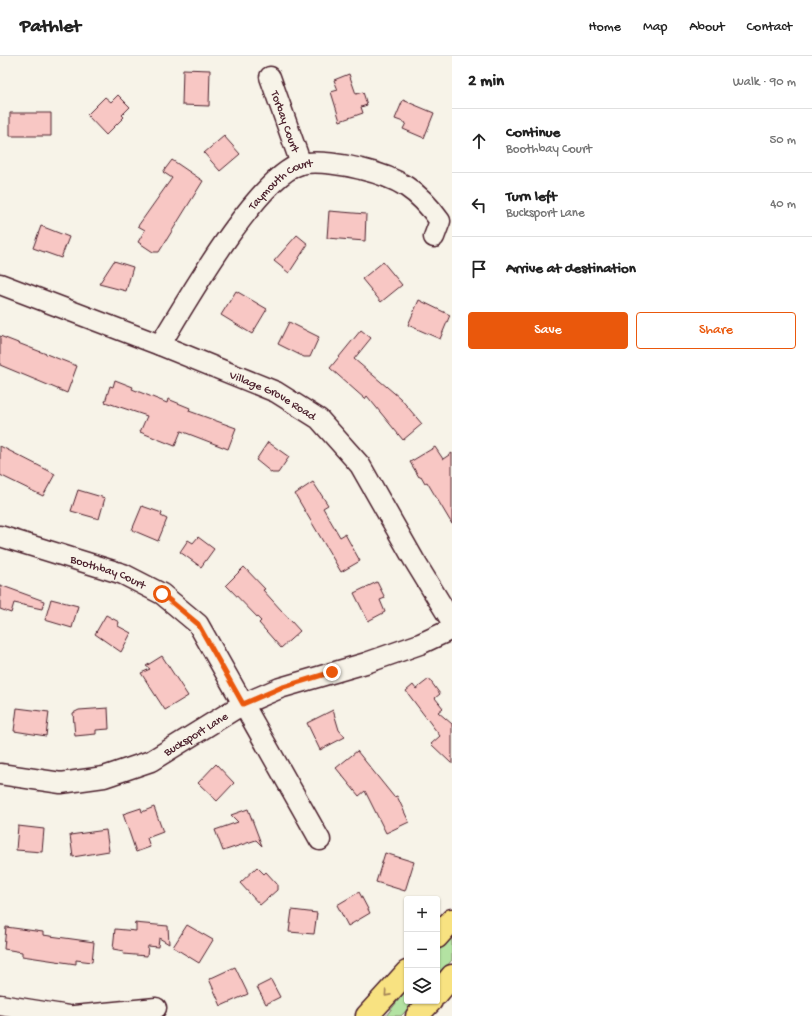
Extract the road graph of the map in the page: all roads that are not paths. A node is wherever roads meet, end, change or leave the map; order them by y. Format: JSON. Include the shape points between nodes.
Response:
{"nodes":[{"id":1,"x":270,"y":78,"type":"dead end"},
{"id":2,"x":301,"y":164,"type":"junction"},
{"id":3,"x":434,"y":236,"type":"dead end"},
{"id":4,"x":0,"y":284,"type":"edge"},
{"id":5,"x":160,"y":345,"type":"junction"},
{"id":6,"x":0,"y":536,"type":"edge"},
{"id":7,"x":452,"y":622,"type":"edge"},
{"id":8,"x":452,"y":629,"type":"edge"},
{"id":9,"x":243,"y":704,"type":"junction"},
{"id":10,"x":0,"y":774,"type":"edge"},
{"id":11,"x":320,"y":840,"type":"dead end"},
{"id":12,"x":452,"y":920,"type":"edge"},
{"id":13,"x":440,"y":934,"type":"edge"},
{"id":14,"x":404,"y":975,"type":"edge"},
{"id":15,"x":452,"y":976,"type":"edge"},
{"id":16,"x":440,"y":990,"type":"edge"},
{"id":17,"x":428,"y":1004,"type":"edge"},
{"id":18,"x":0,"y":1005,"type":"edge"},
{"id":19,"x":156,"y":1008,"type":"dead end"},
{"id":20,"x":69,"y":1016,"type":"edge"},
{"id":21,"x":74,"y":1016,"type":"edge"},
{"id":22,"x":367,"y":1016,"type":"edge"},
{"id":23,"x":417,"y":1016,"type":"edge"}],
"edges":[{"from":1,"to":2,"type":"street","name":"Torbay Court"},
{"from":2,"to":3,"type":"street","name":"Taymouth Court","via":[[339,164],[378,173],[409,187],[440,221]]},
{"from":2,"to":5,"type":"street","name":"Taymouth Court","via":[[278,178],[243,217],[202,273]]},
{"from":4,"to":5,"type":"street","name":"Village Grove Road"},
{"from":5,"to":7,"type":"street","name":"Village Grove Road","via":[[276,392],[319,419],[360,465]]},
{"from":6,"to":9,"type":"street","name":"Boothbay Court","via":[[124,574],[162,594],[198,624]]},
{"from":8,"to":9,"type":"street","name":"Bucksport Lane","via":[[420,644],[280,688]]},
{"from":9,"to":10,"type":"street","name":"Bucksport Lane","via":[[151,761],[104,777],[61,782]]},
{"from":9,"to":11,"type":"street","name":"Boothbay Court"},
{"from":12,"to":13,"type":"main road"},
{"from":14,"to":22,"type":"main road","one_way":true},
{"from":15,"to":16,"type":"main road"},
{"from":17,"to":23,"type":"main road"},
{"from":18,"to":20,"type":"street"},
{"from":19,"to":21,"type":"street"}]}
